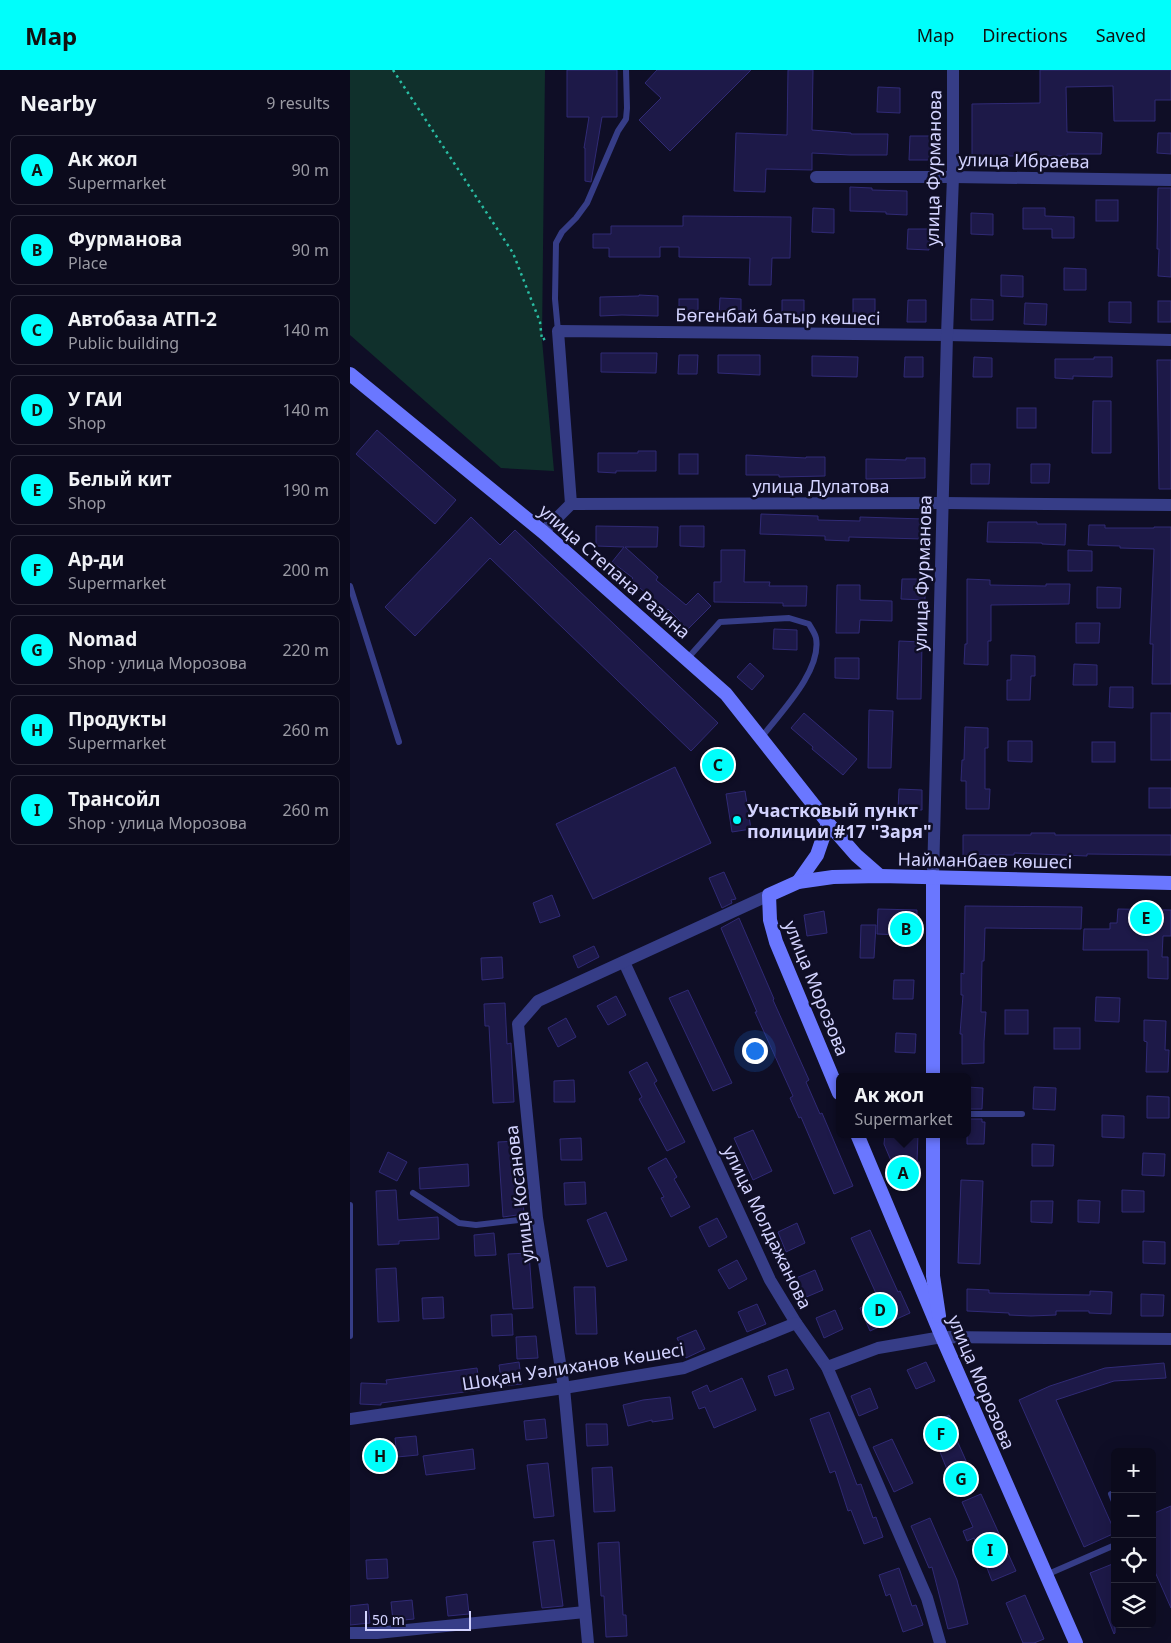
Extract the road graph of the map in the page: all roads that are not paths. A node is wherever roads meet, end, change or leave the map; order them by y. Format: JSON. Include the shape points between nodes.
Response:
{"nodes":[{"id":1,"x":626,"y":70,"type":"edge"},
{"id":2,"x":953,"y":70,"type":"edge"},
{"id":3,"x":816,"y":177,"type":"dead end"},
{"id":4,"x":953,"y":177,"type":"junction"},
{"id":5,"x":1171,"y":180,"type":"edge"},
{"id":6,"x":558,"y":331,"type":"junction"},
{"id":7,"x":947,"y":335,"type":"junction"},
{"id":8,"x":1171,"y":340,"type":"edge"},
{"id":9,"x":350,"y":374,"type":"edge"},
{"id":10,"x":943,"y":503,"type":"junction"},
{"id":11,"x":571,"y":504,"type":"junction"},
{"id":12,"x":1171,"y":505,"type":"edge"},
{"id":13,"x":543,"y":532,"type":"junction"},
{"id":14,"x":350,"y":586,"type":"edge"},
{"id":15,"x":686,"y":659,"type":"junction"},
{"id":16,"x":761,"y":738,"type":"junction"},
{"id":17,"x":399,"y":742,"type":"dead end"},
{"id":18,"x":828,"y":823,"type":"junction"},
{"id":19,"x":880,"y":876,"type":"junction"},
{"id":20,"x":933,"y":877,"type":"junction"},
{"id":21,"x":798,"y":882,"type":"junction"},
{"id":22,"x":1171,"y":883,"type":"edge"},
{"id":23,"x":770,"y":895,"type":"junction"},
{"id":24,"x":624,"y":962,"type":"junction"},
{"id":25,"x":933,"y":1073,"type":"edge"},
{"id":26,"x":836,"y":1086,"type":"edge"},
{"id":27,"x":971,"y":1114,"type":"edge"},
{"id":28,"x":1022,"y":1114,"type":"dead end"},
{"id":29,"x":859,"y":1138,"type":"edge"},
{"id":30,"x":933,"y":1138,"type":"edge"},
{"id":31,"x":413,"y":1193,"type":"dead end"},
{"id":32,"x":350,"y":1205,"type":"edge"},
{"id":33,"x":537,"y":1218,"type":"junction"},
{"id":34,"x":796,"y":1323,"type":"junction"},
{"id":35,"x":350,"y":1336,"type":"edge"},
{"id":36,"x":942,"y":1337,"type":"junction"},
{"id":37,"x":1171,"y":1339,"type":"edge"},
{"id":38,"x":827,"y":1367,"type":"junction"},
{"id":39,"x":564,"y":1388,"type":"junction"},
{"id":40,"x":350,"y":1419,"type":"edge"},
{"id":41,"x":1111,"y":1547,"type":"edge"},
{"id":42,"x":1046,"y":1575,"type":"junction"},
{"id":43,"x":585,"y":1612,"type":"junction"},
{"id":44,"x":350,"y":1633,"type":"edge"},
{"id":45,"x":588,"y":1643,"type":"edge"},
{"id":46,"x":940,"y":1643,"type":"edge"},
{"id":47,"x":1076,"y":1643,"type":"edge"}],
"edges":[{"from":1,"to":6,"type":"lane","via":[[626,119],[587,203],[556,243]]},
{"from":2,"to":4,"type":"street","name":"улица Фурманова"},
{"from":3,"to":4,"type":"street","name":"улица Ибраева"},
{"from":4,"to":5,"type":"street","name":"улица Ибраева"},
{"from":4,"to":7,"type":"street","name":"улица Фурманова"},
{"from":6,"to":7,"type":"street","name":"Бөгенбай батыр көшесі"},
{"from":6,"to":11,"type":"street"},
{"from":7,"to":8,"type":"street","name":"Бөгенбай батыр көшесі"},
{"from":7,"to":10,"type":"street","name":"улица Фурманова"},
{"from":9,"to":13,"type":"main road","name":"улица Степана Разина"},
{"from":10,"to":11,"type":"street","name":"улица Дулатова"},
{"from":10,"to":12,"type":"street","name":"улица Дулатова"},
{"from":10,"to":20,"type":"street","name":"улица Фурманова"},
{"from":11,"to":13,"type":"street"},
{"from":13,"to":15,"type":"main road","name":"улица Степана Разина"},
{"from":14,"to":17,"type":"lane"},
{"from":15,"to":16,"type":"main road","name":"улица Степана Разина","via":[[726,694]]},
{"from":15,"to":16,"type":"lane","via":[[720,622],[789,618],[809,624],[816,637],[816,652],[808,678]]},
{"from":16,"to":18,"type":"main road","name":"улица Степана Разина"},
{"from":18,"to":19,"type":"main road","name":"улица Степана Разина"},
{"from":18,"to":21,"type":"main road","via":[[817,855]]},
{"from":19,"to":20,"type":"main road","name":"Найманбаев көшесі"},
{"from":19,"to":21,"type":"main road","name":"Найманбаев көшесі"},
{"from":20,"to":22,"type":"main road","name":"Найманбаев көшесі"},
{"from":20,"to":25,"type":"main road","name":"улица Фурманова"},
{"from":21,"to":23,"type":"main road"},
{"from":23,"to":24,"type":"street","name":"улица Косанова"},
{"from":23,"to":26,"type":"main road","name":"улица Морозова","via":[[770,920],[776,942]]},
{"from":24,"to":33,"type":"street","name":"улица Косанова","via":[[538,1001],[518,1024]]},
{"from":24,"to":34,"type":"street","name":"улица Молдажанова","via":[[770,1280]]},
{"from":27,"to":28,"type":"lane"},
{"from":29,"to":36,"type":"main road","name":"улица Морозова"},
{"from":30,"to":36,"type":"main road","via":[[933,1276]]},
{"from":31,"to":33,"type":"lane","via":[[460,1223],[476,1225]]},
{"from":32,"to":35,"type":"lane"},
{"from":33,"to":39,"type":"street","name":"улица Косанова"},
{"from":34,"to":38,"type":"street","name":"улица Молдажанова"},
{"from":34,"to":39,"type":"street","name":"Шоқан Уәлиханов Көшесі","via":[[684,1368]]},
{"from":36,"to":37,"type":"street"},
{"from":36,"to":38,"type":"street","via":[[878,1348]]},
{"from":36,"to":42,"type":"main road","name":"улица Морозова"},
{"from":38,"to":46,"type":"street","name":"улица Молдажанова","via":[[926,1598]]},
{"from":39,"to":40,"type":"street","name":"Шоқан Уәлиханов Көшесі"},
{"from":39,"to":43,"type":"street","name":"улица Косанова"},
{"from":41,"to":42,"type":"lane"},
{"from":42,"to":47,"type":"main road","name":"улица Морозова"},
{"from":43,"to":44,"type":"street"},
{"from":43,"to":45,"type":"street","name":"улица Косанова"}]}
